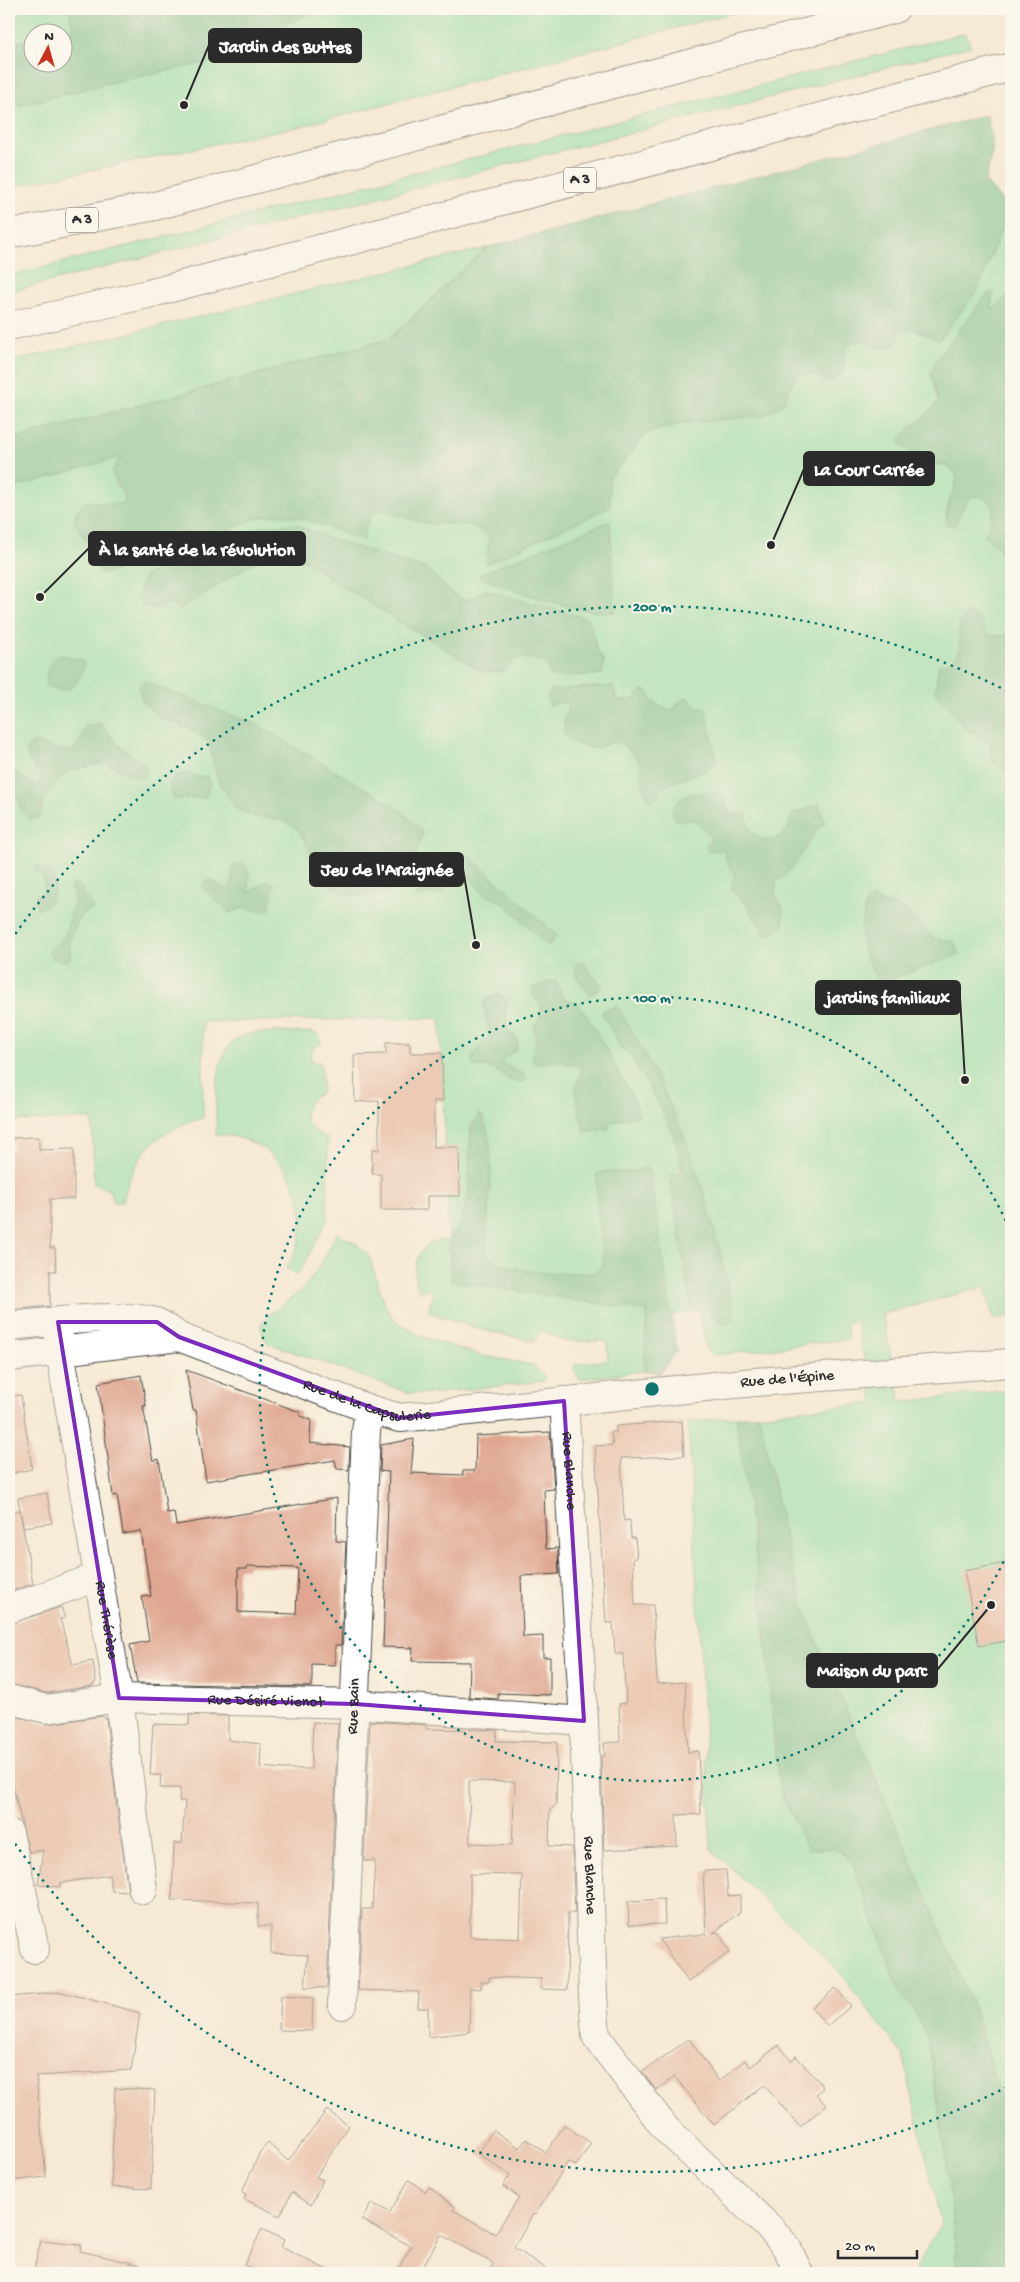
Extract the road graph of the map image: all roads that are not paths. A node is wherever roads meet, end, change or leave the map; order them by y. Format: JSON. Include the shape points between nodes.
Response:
{"nodes":[{"id":1,"x":896,"y":9,"type":"edge"},
{"id":2,"x":1011,"y":66,"type":"edge"},
{"id":3,"x":9,"y":234,"type":"edge"},
{"id":4,"x":9,"y":326,"type":"edge"},
{"id":5,"x":58,"y":1322,"type":"junction"},
{"id":6,"x":9,"y":1326,"type":"edge"},
{"id":7,"x":179,"y":1337,"type":"junction"},
{"id":8,"x":60,"y":1352,"type":"junction"},
{"id":9,"x":9,"y":1357,"type":"edge"},
{"id":10,"x":1011,"y":1363,"type":"edge"},
{"id":11,"x":564,"y":1401,"type":"junction"},
{"id":12,"x":369,"y":1409,"type":"junction"},
{"id":13,"x":97,"y":1577,"type":"junction"},
{"id":14,"x":9,"y":1609,"type":"edge"},
{"id":15,"x":119,"y":1698,"type":"junction"},
{"id":16,"x":9,"y":1699,"type":"edge"},
{"id":17,"x":355,"y":1704,"type":"junction"},
{"id":18,"x":584,"y":1720,"type":"junction"},
{"id":19,"x":9,"y":1833,"type":"edge"},
{"id":20,"x":143,"y":1890,"type":"dead end"},
{"id":21,"x":35,"y":1949,"type":"dead end"},
{"id":22,"x":342,"y":2005,"type":"dead end"},
{"id":23,"x":799,"y":2273,"type":"edge"}],
"edges":[{"from":1,"to":3,"type":"main road","number":"A 3","via":[[155,206]]},
{"from":2,"to":4,"type":"main road","number":"A 3","via":[[148,294]]},
{"from":5,"to":6,"type":"main road","name":"Rue de la Capsulerie"},
{"from":5,"to":7,"type":"main road","name":"Rue de la Capsulerie","via":[[140,1319],[157,1322]]},
{"from":5,"to":8,"type":"main road","name":"Rue Thérèse"},
{"from":7,"to":8,"type":"main road","name":"Rue de la Capsulerie"},
{"from":7,"to":12,"type":"main road","name":"Rue de la Capsulerie"},
{"from":8,"to":9,"type":"main road","name":"Rue de la Capsulerie"},
{"from":8,"to":13,"type":"main road","name":"Rue Thérèse"},
{"from":10,"to":11,"type":"main road","name":"Rue de l'Épine"},
{"from":11,"to":12,"type":"main road","name":"Rue de la Capsulerie","via":[[400,1418]]},
{"from":11,"to":18,"type":"main road","name":"Rue Blanche"},
{"from":12,"to":17,"type":"main road","name":"Rue Bain"},
{"from":13,"to":14,"type":"main road"},
{"from":13,"to":15,"type":"main road","name":"Rue Thérèse"},
{"from":15,"to":16,"type":"main road","name":"Rue Désiré Vienot","via":[[46,1709]]},
{"from":15,"to":17,"type":"main road","name":"Rue Désiré Vienot"},
{"from":15,"to":20,"type":"main road","name":"Rue Thérèse"},
{"from":17,"to":18,"type":"main road","name":"Rue Désiré Vienot"},
{"from":17,"to":22,"type":"main road","name":"Rue Bain"},
{"from":18,"to":23,"type":"main road","name":"Rue Blanche","via":[[596,2036],[665,2128],[774,2231]]},
{"from":19,"to":21,"type":"main road"}]}
